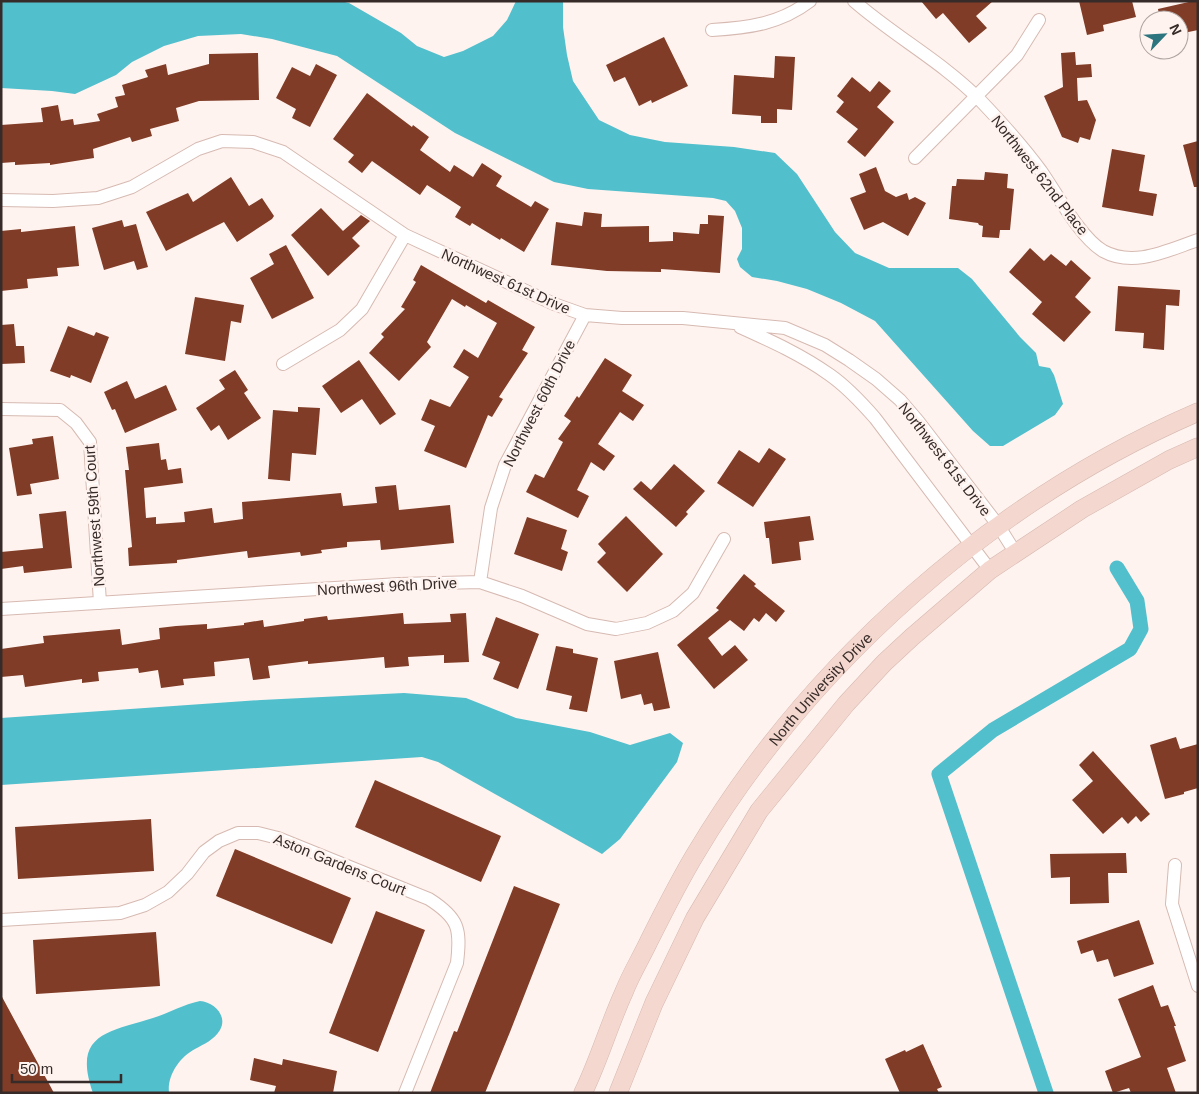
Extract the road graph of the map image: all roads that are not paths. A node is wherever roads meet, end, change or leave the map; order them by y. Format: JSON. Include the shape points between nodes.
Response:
{"nodes":[{"id":1,"x":810,"y":1,"type":"edge"},
{"id":2,"x":854,"y":1,"type":"edge"},
{"id":3,"x":1039,"y":20,"type":"dead end"},
{"id":4,"x":712,"y":30,"type":"dead end"},
{"id":5,"x":976,"y":97,"type":"junction"},
{"id":6,"x":915,"y":158,"type":"dead end"},
{"id":7,"x":1,"y":200,"type":"edge"},
{"id":8,"x":405,"y":235,"type":"junction"},
{"id":9,"x":1198,"y":240,"type":"edge"},
{"id":10,"x":585,"y":315,"type":"junction"},
{"id":11,"x":729,"y":322,"type":"junction"},
{"id":12,"x":283,"y":364,"type":"dead end"},
{"id":13,"x":1,"y":409,"type":"edge"},
{"id":14,"x":1198,"y":412,"type":"edge"},
{"id":15,"x":1198,"y":447,"type":"edge"},
{"id":16,"x":998,"y":525,"type":"junction"},
{"id":17,"x":724,"y":539,"type":"dead end"},
{"id":18,"x":972,"y":544,"type":"junction"},
{"id":19,"x":1015,"y":552,"type":"junction"},
{"id":20,"x":990,"y":570,"type":"junction"},
{"id":21,"x":480,"y":582,"type":"junction"},
{"id":22,"x":100,"y":603,"type":"junction"},
{"id":23,"x":1,"y":609,"type":"edge"},
{"id":24,"x":1175,"y":865,"type":"dead end"},
{"id":25,"x":1,"y":920,"type":"edge"},
{"id":26,"x":1198,"y":986,"type":"edge"},
{"id":27,"x":405,"y":1093,"type":"edge"},
{"id":28,"x":583,"y":1093,"type":"edge"},
{"id":29,"x":618,"y":1093,"type":"edge"}],
"edges":[{"from":1,"to":4,"type":"street","via":[[774,20],[746,28]]},
{"from":2,"to":5,"type":"street","name":"Northwest 62nd Place","via":[[948,71]]},
{"from":3,"to":5,"type":"street","via":[[1017,55]]},
{"from":5,"to":6,"type":"street"},
{"from":5,"to":9,"type":"street","name":"Northwest 62nd Place","via":[[1040,170],[1081,231],[1103,251],[1126,258],[1147,257]]},
{"from":7,"to":8,"type":"street","name":"Northwest 61st Drive","via":[[98,198],[132,187],[198,148],[222,141],[253,142],[283,152]]},
{"from":8,"to":10,"type":"street","name":"Northwest 61st Drive","via":[[554,304]]},
{"from":8,"to":12,"type":"street","via":[[362,309],[340,330]]},
{"from":10,"to":11,"type":"street","name":"Northwest 61st Drive"},
{"from":10,"to":21,"type":"street","name":"Northwest 60th Drive","via":[[505,465],[491,508]]},
{"from":11,"to":16,"type":"street","name":"Northwest 61st Drive","via":[[785,328],[825,345],[876,379],[918,421]]},
{"from":11,"to":18,"type":"street","name":"Northwest 61st Drive","via":[[783,346],[830,375],[854,395],[876,418]]},
{"from":13,"to":22,"type":"street","name":"Northwest 59th Court","via":[[60,410],[76,423],[90,442]]},
{"from":14,"to":16,"type":"main road","name":"North University Drive","via":[[1092,464]]},
{"from":15,"to":19,"type":"main road","name":"North University Drive","via":[[1082,509]]},
{"from":16,"to":18,"type":"main road","name":"North University Drive"},
{"from":16,"to":19,"type":"street","name":"Northwest 61st Drive"},
{"from":17,"to":21,"type":"street","name":"Northwest 96th Drive","via":[[693,593],[673,611],[648,623],[616,629],[587,624]]},
{"from":18,"to":20,"type":"street","name":"Northwest 61st Drive"},
{"from":18,"to":28,"type":"main road","name":"North University Drive","via":[[889,615],[821,686],[738,787],[696,853],[624,990]]},
{"from":19,"to":20,"type":"main road","name":"North University Drive"},
{"from":20,"to":29,"type":"main road","name":"North University Drive","via":[[884,663],[846,704],[759,811],[695,918],[654,1003]]},
{"from":21,"to":22,"type":"street","name":"Northwest 96th Drive"},
{"from":22,"to":23,"type":"street","name":"Northwest 96th Drive"},
{"from":24,"to":26,"type":"street","via":[[1172,904]]},
{"from":25,"to":27,"type":"street","name":"Aston Gardens Court","via":[[120,913],[145,905],[168,892],[204,852],[238,833],[278,838],[429,899],[446,909],[456,923],[460,940],[458,963]]}]}
